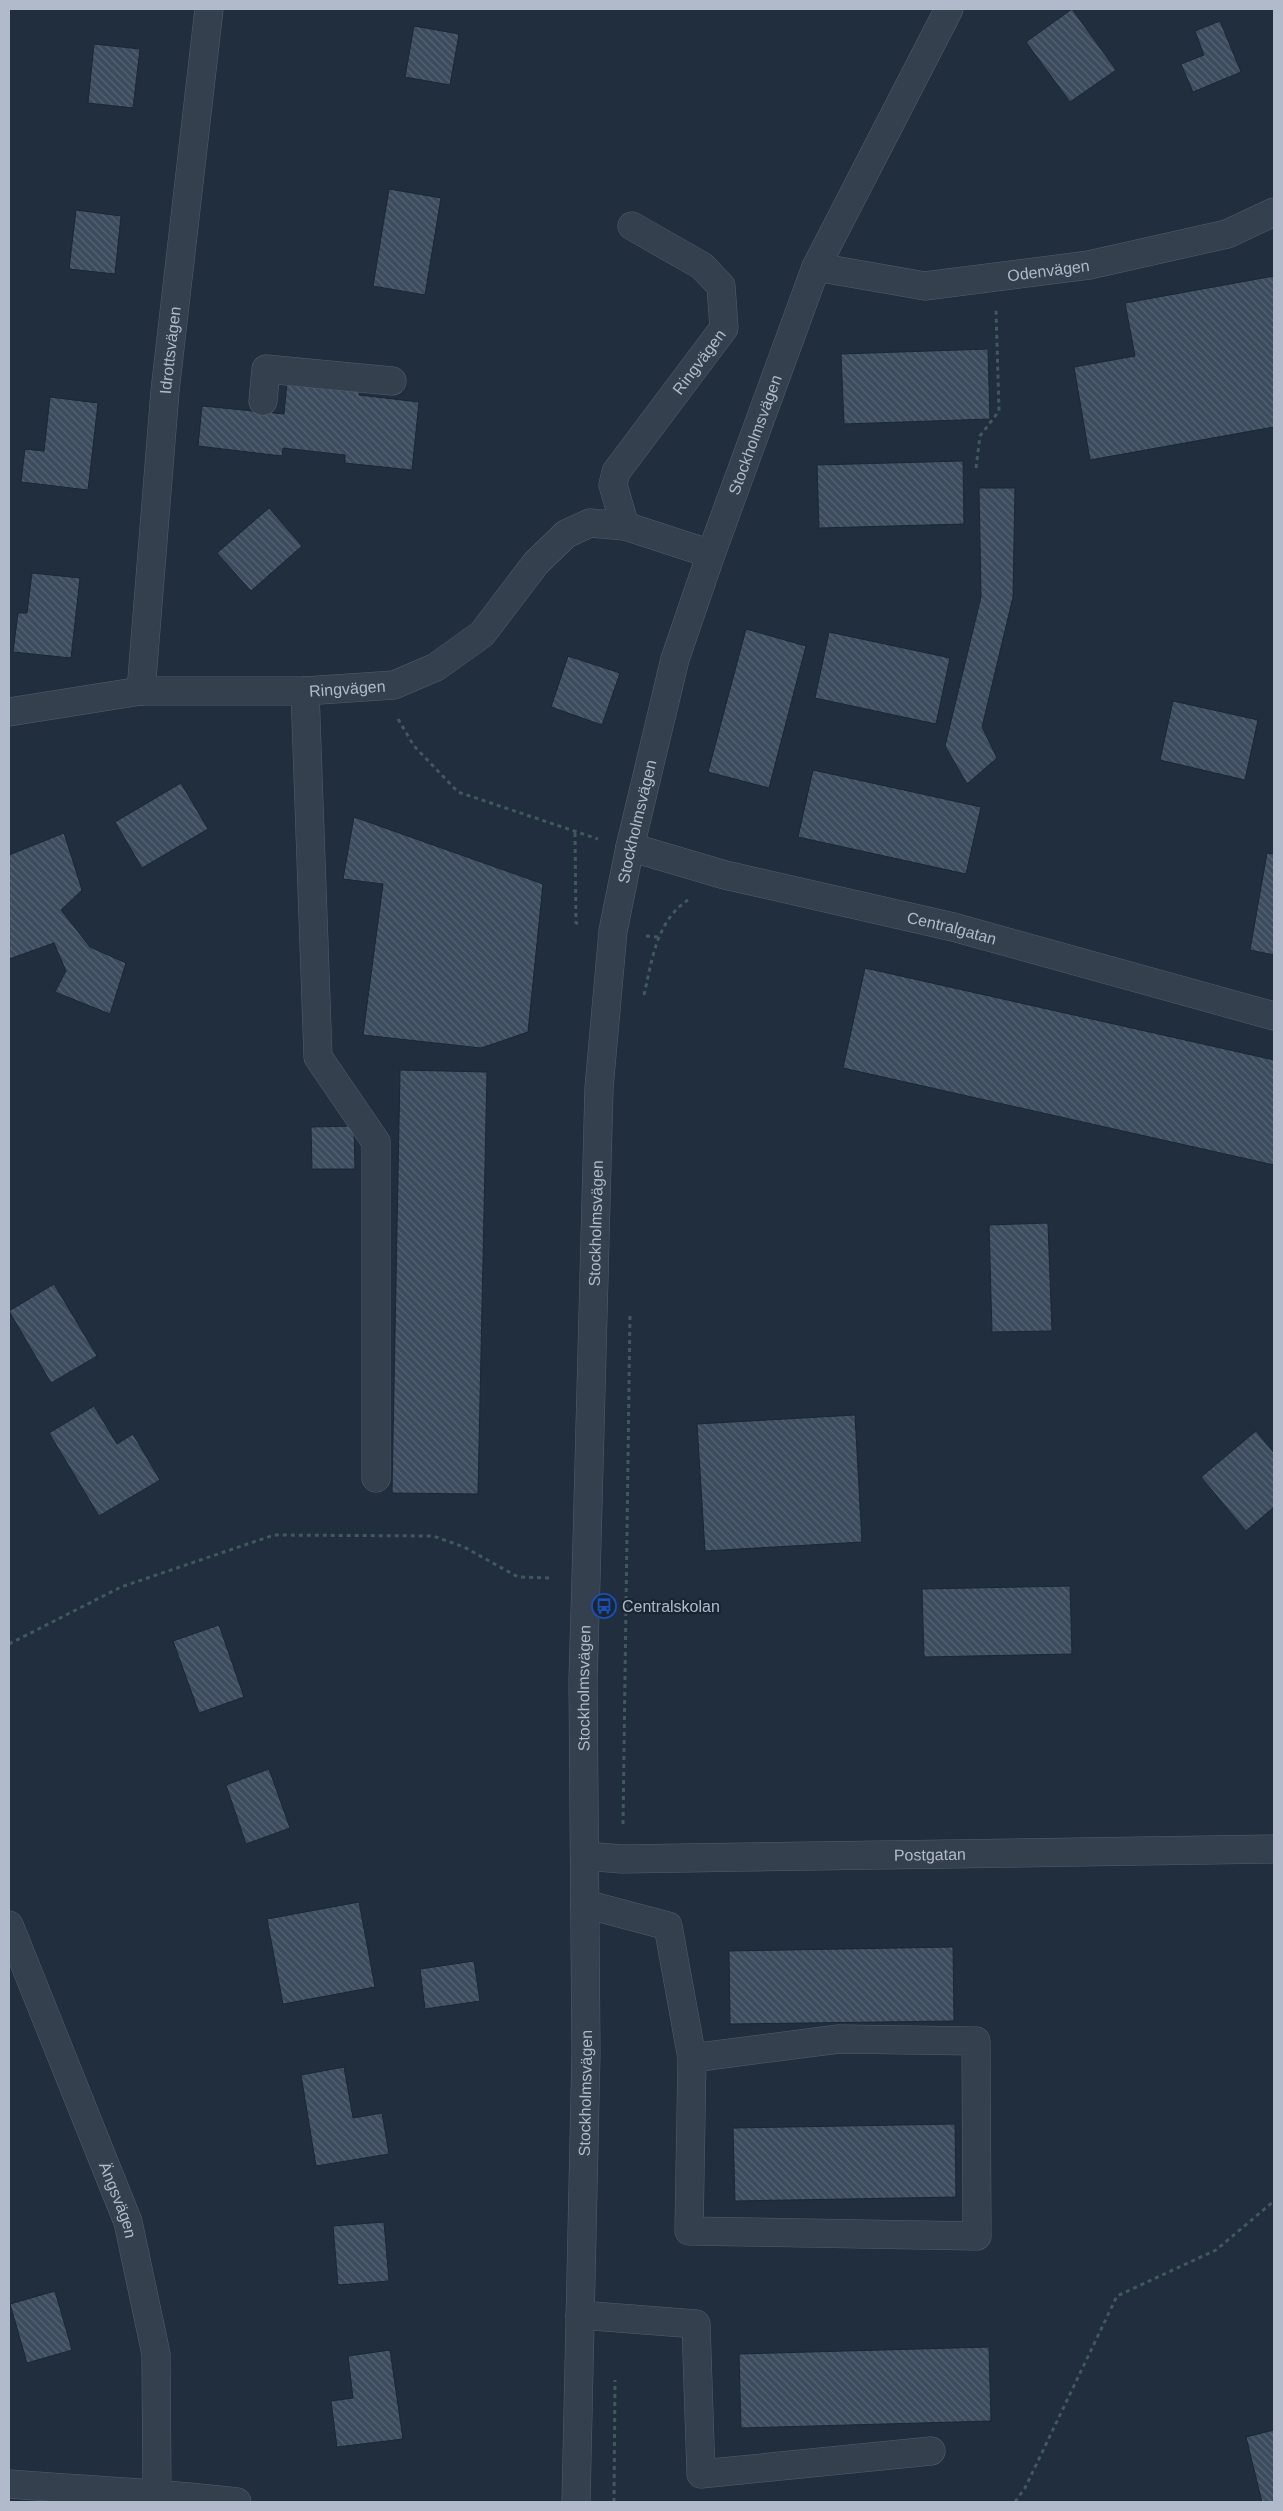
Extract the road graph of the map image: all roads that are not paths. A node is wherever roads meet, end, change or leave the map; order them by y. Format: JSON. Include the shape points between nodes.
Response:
{"nodes":[{"id":1,"x":209,"y":9,"type":"edge"},
{"id":2,"x":948,"y":9,"type":"edge"},
{"id":3,"x":1274,"y":212,"type":"edge"},
{"id":4,"x":632,"y":226,"type":"dead end"},
{"id":5,"x":816,"y":267,"type":"junction"},
{"id":6,"x":392,"y":381,"type":"dead end"},
{"id":7,"x":263,"y":401,"type":"dead end"},
{"id":8,"x":625,"y":526,"type":"junction"},
{"id":9,"x":711,"y":554,"type":"junction"},
{"id":10,"x":141,"y":691,"type":"junction"},
{"id":11,"x":305,"y":691,"type":"junction"},
{"id":12,"x":9,"y":712,"type":"edge"},
{"id":13,"x":630,"y":847,"type":"junction"},
{"id":14,"x":1274,"y":1016,"type":"edge"},
{"id":15,"x":376,"y":1478,"type":"dead end"},
{"id":16,"x":1274,"y":1849,"type":"edge"},
{"id":17,"x":585,"y":1856,"type":"junction"},
{"id":18,"x":585,"y":1904,"type":"junction"},
{"id":19,"x":9,"y":1925,"type":"edge"},
{"id":20,"x":692,"y":2058,"type":"junction"},
{"id":21,"x":580,"y":2315,"type":"junction"},
{"id":22,"x":931,"y":2451,"type":"dead end"},
{"id":23,"x":9,"y":2484,"type":"edge"},
{"id":24,"x":157,"y":2493,"type":"junction"},
{"id":25,"x":237,"y":2502,"type":"edge"},
{"id":26,"x":576,"y":2502,"type":"edge"}],
"edges":[{"from":1,"to":10,"type":"street","name":"Idrottsvägen","via":[[165,390]]},
{"from":2,"to":5,"type":"street","name":"Stockholmsvägen"},
{"from":3,"to":5,"type":"street","name":"Odenvägen","via":[[1227,234],[1089,265],[925,286]]},
{"from":4,"to":8,"type":"street","name":"Ringvägen","via":[[702,266],[721,286],[724,328],[616,472],[614,485]]},
{"from":5,"to":9,"type":"street","name":"Stockholmsvägen"},
{"from":6,"to":7,"type":"street","via":[[266,369]]},
{"from":8,"to":9,"type":"street","name":"Ringvägen"},
{"from":8,"to":11,"type":"street","name":"Ringvägen","via":[[590,523],[566,534],[536,563],[482,634],[436,667],[394,685]]},
{"from":9,"to":13,"type":"street","name":"Stockholmsvägen","via":[[675,659]]},
{"from":10,"to":11,"type":"street","name":"Ringvägen"},
{"from":10,"to":12,"type":"street","name":"Ringvägen"},
{"from":11,"to":15,"type":"street","via":[[318,1057],[376,1142]]},
{"from":13,"to":14,"type":"street","name":"Centralgatan","via":[[725,875],[953,927]]},
{"from":13,"to":17,"type":"street","name":"Stockholmsvägen","via":[[608,965],[599,1088],[584,1680]]},
{"from":16,"to":17,"type":"street","name":"Postgatan","via":[[622,1859]]},
{"from":17,"to":18,"type":"street","name":"Stockholmsvägen"},
{"from":18,"to":20,"type":"street","via":[[668,1926]]},
{"from":18,"to":21,"type":"street","name":"Stockholmsvägen","via":[[586,2053]]},
{"from":19,"to":24,"type":"street","name":"Ängsvägen","via":[[128,2222],[156,2354]]},
{"from":20,"to":20,"type":"street","via":[[689,2231],[977,2236],[976,2042],[839,2039]]},
{"from":21,"to":22,"type":"street","via":[[696,2324],[701,2474]]},
{"from":21,"to":26,"type":"street","name":"Stockholmsvägen"},
{"from":23,"to":24,"type":"street"},
{"from":24,"to":25,"type":"street"}]}
